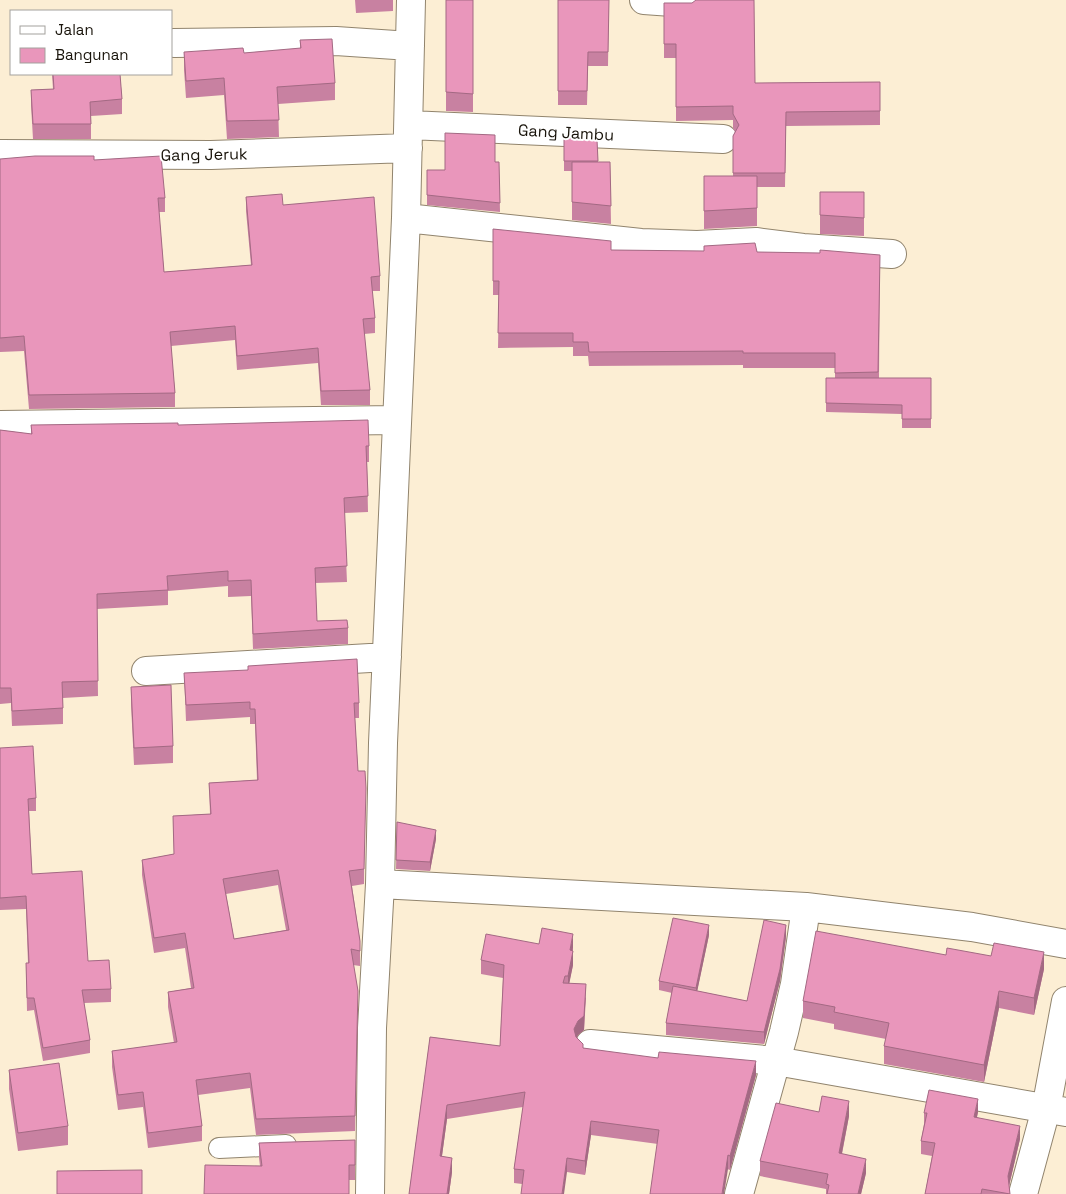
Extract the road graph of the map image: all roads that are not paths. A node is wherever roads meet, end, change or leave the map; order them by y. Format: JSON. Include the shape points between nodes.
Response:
{"nodes":[{"id":1,"x":410,"y":0,"type":"edge"},
{"id":2,"x":644,"y":0,"type":"edge"},
{"id":3,"x":686,"y":3,"type":"edge"},
{"id":4,"x":174,"y":43,"type":"dead end"},
{"id":5,"x":410,"y":46,"type":"junction"},
{"id":6,"x":408,"y":136,"type":"junction"},
{"id":7,"x":723,"y":139,"type":"dead end"},
{"id":8,"x":0,"y":154,"type":"edge"},
{"id":9,"x":406,"y":218,"type":"junction"},
{"id":10,"x":892,"y":254,"type":"dead end"},
{"id":11,"x":396,"y":420,"type":"junction"},
{"id":12,"x":0,"y":425,"type":"edge"},
{"id":13,"x":387,"y":657,"type":"junction"},
{"id":14,"x":146,"y":671,"type":"dead end"},
{"id":15,"x":380,"y":884,"type":"junction"},
{"id":16,"x":806,"y":907,"type":"junction"},
{"id":17,"x":1066,"y":944,"type":"edge"},
{"id":18,"x":1066,"y":1001,"type":"edge"},
{"id":19,"x":590,"y":1044,"type":"dead end"},
{"id":20,"x":776,"y":1060,"type":"junction"},
{"id":21,"x":1056,"y":1111,"type":"edge"},
{"id":22,"x":304,"y":1145,"type":"edge"},
{"id":23,"x":219,"y":1148,"type":"dead end"},
{"id":24,"x":370,"y":1194,"type":"edge"},
{"id":25,"x":739,"y":1194,"type":"edge"},
{"id":26,"x":1023,"y":1194,"type":"edge"}],
"edges":[{"from":1,"to":5,"type":"street"},
{"from":2,"to":3,"type":"street"},
{"from":4,"to":5,"type":"street","via":[[336,41]]},
{"from":5,"to":6,"type":"street"},
{"from":6,"to":7,"type":"street","name":"Gang Jambu"},
{"from":6,"to":8,"type":"street","name":"Gang Jeruk","via":[[211,155]]},
{"from":6,"to":9,"type":"street"},
{"from":9,"to":10,"type":"street","via":[[641,243],[756,242]]},
{"from":9,"to":11,"type":"street"},
{"from":11,"to":12,"type":"street"},
{"from":11,"to":13,"type":"street"},
{"from":13,"to":14,"type":"street"},
{"from":13,"to":15,"type":"street"},
{"from":15,"to":16,"type":"street"},
{"from":15,"to":24,"type":"street","via":[[372,1028],[361,1142]]},
{"from":16,"to":17,"type":"street","via":[[972,927]]},
{"from":16,"to":20,"type":"street","via":[[794,984]]},
{"from":18,"to":21,"type":"street"},
{"from":19,"to":20,"type":"street"},
{"from":20,"to":21,"type":"street"},
{"from":20,"to":25,"type":"street"},
{"from":21,"to":26,"type":"street"},
{"from":22,"to":23,"type":"lane"}]}
